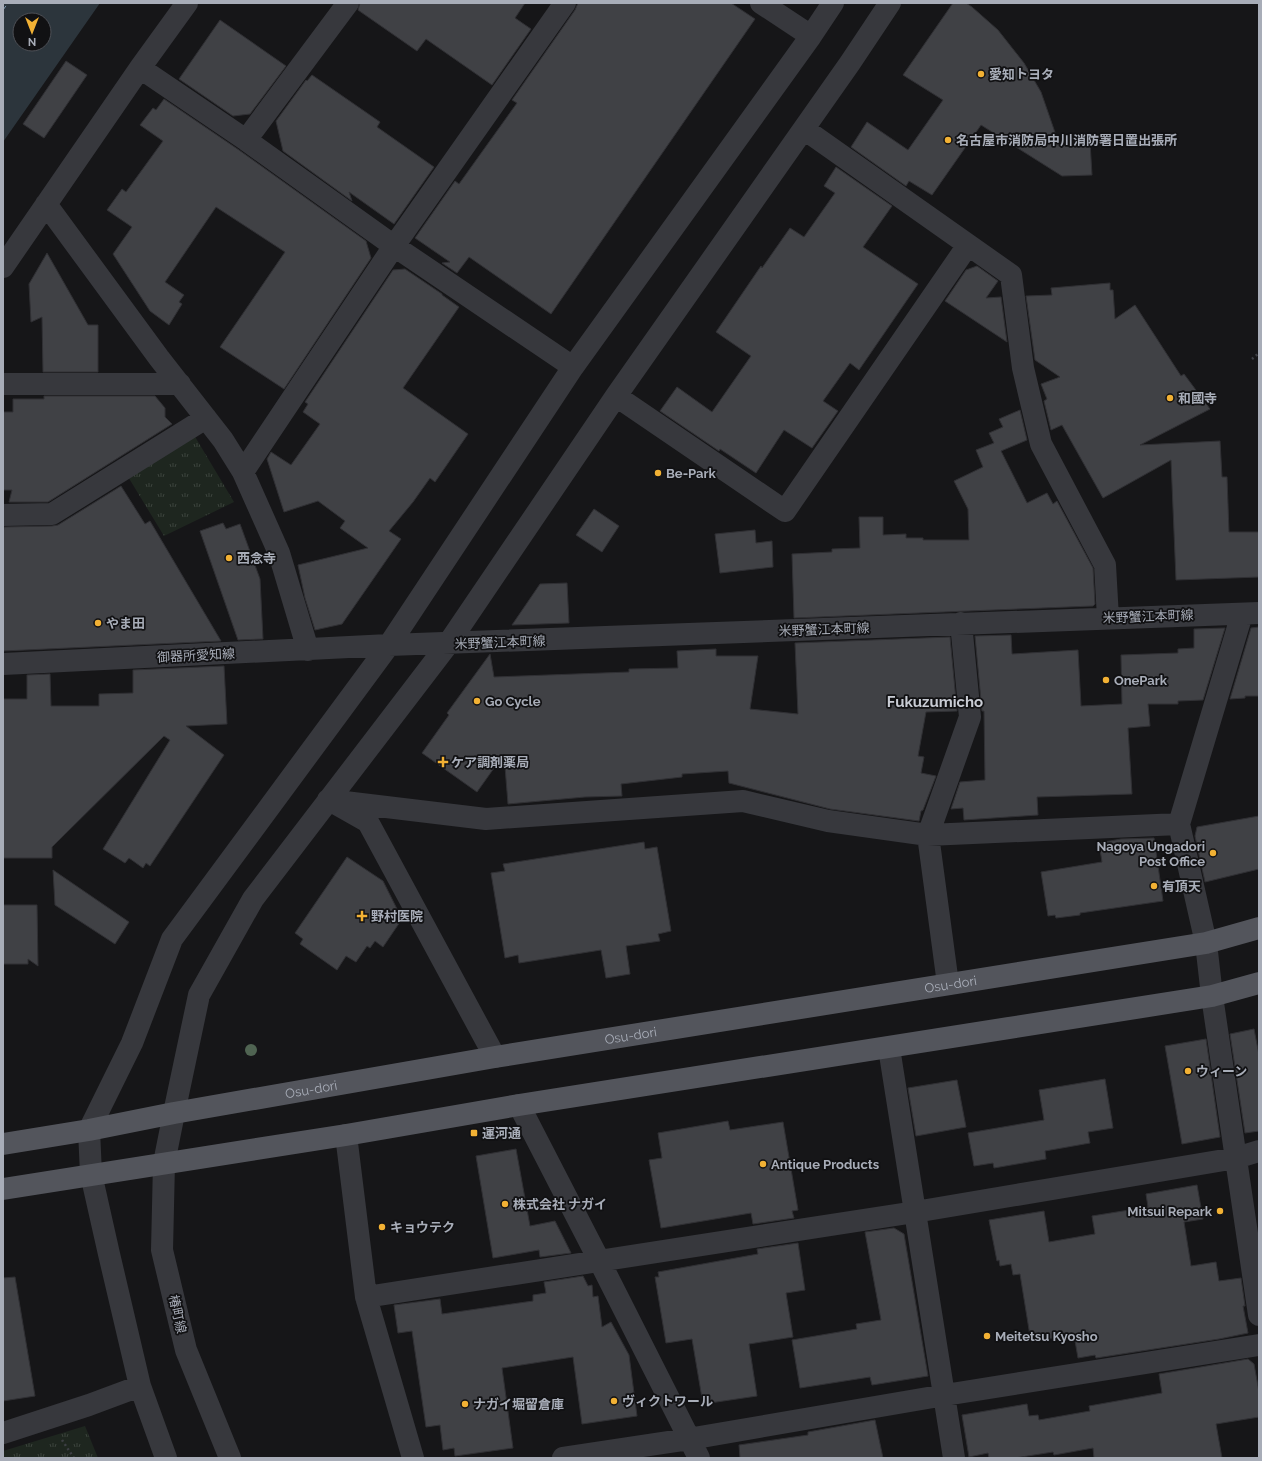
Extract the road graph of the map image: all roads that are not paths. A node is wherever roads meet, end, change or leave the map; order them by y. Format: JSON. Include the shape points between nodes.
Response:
{"nodes":[{"id":1,"x":187,"y":3,"type":"edge"},
{"id":2,"x":348,"y":3,"type":"edge"},
{"id":3,"x":565,"y":3,"type":"edge"},
{"id":4,"x":761,"y":3,"type":"edge"},
{"id":5,"x":833,"y":3,"type":"edge"},
{"id":6,"x":890,"y":3,"type":"edge"},
{"id":7,"x":811,"y":36,"type":"junction"},
{"id":8,"x":140,"y":68,"type":"junction"},
{"id":9,"x":804,"y":129,"type":"junction"},
{"id":10,"x":246,"y":140,"type":"junction"},
{"id":11,"x":46,"y":204,"type":"junction"},
{"id":12,"x":968,"y":245,"type":"junction"},
{"id":13,"x":394,"y":246,"type":"junction"},
{"id":14,"x":3,"y":267,"type":"edge"},
{"id":15,"x":573,"y":367,"type":"junction"},
{"id":16,"x":3,"y":384,"type":"edge"},
{"id":17,"x":180,"y":384,"type":"junction"},
{"id":18,"x":616,"y":396,"type":"junction"},
{"id":19,"x":206,"y":418,"type":"junction"},
{"id":20,"x":243,"y":472,"type":"junction"},
{"id":21,"x":3,"y":515,"type":"edge"},
{"id":22,"x":1250,"y":613,"type":"edge"},
{"id":23,"x":1108,"y":618,"type":"junction"},
{"id":24,"x":961,"y":623,"type":"junction"},
{"id":25,"x":448,"y":644,"type":"junction"},
{"id":26,"x":389,"y":645,"type":"junction"},
{"id":27,"x":308,"y":650,"type":"junction"},
{"id":28,"x":3,"y":664,"type":"edge"},
{"id":29,"x":328,"y":800,"type":"junction"},
{"id":30,"x":1179,"y":824,"type":"junction"},
{"id":31,"x":928,"y":835,"type":"junction"},
{"id":32,"x":1259,"y":928,"type":"edge"},
{"id":33,"x":1206,"y":942,"type":"junction"},
{"id":34,"x":1259,"y":983,"type":"edge"},
{"id":35,"x":948,"y":984,"type":"junction"},
{"id":36,"x":1212,"y":996,"type":"junction"},
{"id":37,"x":890,"y":1048,"type":"junction"},
{"id":38,"x":495,"y":1057,"type":"junction"},
{"id":39,"x":519,"y":1105,"type":"junction"},
{"id":40,"x":174,"y":1113,"type":"junction"},
{"id":41,"x":89,"y":1130,"type":"junction"},
{"id":42,"x":346,"y":1135,"type":"junction"},
{"id":43,"x":3,"y":1144,"type":"edge"},
{"id":44,"x":1259,"y":1151,"type":"edge"},
{"id":45,"x":1236,"y":1158,"type":"junction"},
{"id":46,"x":164,"y":1163,"type":"junction"},
{"id":47,"x":91,"y":1174,"type":"junction"},
{"id":48,"x":3,"y":1189,"type":"edge"},
{"id":49,"x":915,"y":1212,"type":"junction"},
{"id":50,"x":600,"y":1262,"type":"junction"},
{"id":51,"x":366,"y":1297,"type":"junction"},
{"id":52,"x":1259,"y":1314,"type":"edge"},
{"id":53,"x":1259,"y":1345,"type":"edge"},
{"id":54,"x":140,"y":1386,"type":"junction"},
{"id":55,"x":945,"y":1395,"type":"junction"},
{"id":56,"x":3,"y":1433,"type":"edge"},
{"id":57,"x":689,"y":1439,"type":"junction"},
{"id":58,"x":166,"y":1458,"type":"edge"},
{"id":59,"x":230,"y":1458,"type":"edge"},
{"id":60,"x":413,"y":1458,"type":"edge"},
{"id":61,"x":563,"y":1458,"type":"edge"},
{"id":62,"x":699,"y":1458,"type":"edge"},
{"id":63,"x":954,"y":1458,"type":"edge"}],
"edges":[{"from":1,"to":8,"type":"street"},
{"from":2,"to":10,"type":"street"},
{"from":3,"to":13,"type":"street"},
{"from":4,"to":7,"type":"street"},
{"from":5,"to":7,"type":"street"},
{"from":6,"to":9,"type":"street","name":"椿町線"},
{"from":7,"to":15,"type":"street"},
{"from":8,"to":10,"type":"street"},
{"from":8,"to":11,"type":"street"},
{"from":9,"to":12,"type":"street"},
{"from":9,"to":18,"type":"street","name":"椿町線"},
{"from":10,"to":13,"type":"street"},
{"from":11,"to":14,"type":"street"},
{"from":11,"to":17,"type":"street"},
{"from":12,"to":18,"type":"street","via":[[785,511]]},
{"from":12,"to":23,"type":"street","via":[[1012,275],[1023,368],[1041,444],[1105,565]]},
{"from":13,"to":15,"type":"street"},
{"from":13,"to":20,"type":"street"},
{"from":15,"to":26,"type":"street"},
{"from":16,"to":17,"type":"street"},
{"from":17,"to":19,"type":"street"},
{"from":18,"to":25,"type":"street","name":"椿町線"},
{"from":19,"to":20,"type":"street"},
{"from":19,"to":21,"type":"street","via":[[52,514]]},
{"from":20,"to":27,"type":"street","via":[[279,553]]},
{"from":22,"to":23,"type":"street","name":"米野蟹江本町線"},
{"from":22,"to":30,"type":"street"},
{"from":23,"to":24,"type":"street","name":"米野蟹江本町線"},
{"from":24,"to":25,"type":"street","name":"米野蟹江本町線"},
{"from":24,"to":31,"type":"street","via":[[970,717]]},
{"from":25,"to":26,"type":"street","name":"米野蟹江本町線"},
{"from":25,"to":29,"type":"street","name":"椿町線"},
{"from":26,"to":27,"type":"street","name":"御器所愛知線"},
{"from":26,"to":41,"type":"street","via":[[172,939],[132,1043]]},
{"from":27,"to":28,"type":"street","name":"御器所愛知線"},
{"from":29,"to":31,"type":"street","via":[[486,818],[743,801],[828,821]]},
{"from":29,"to":38,"type":"street","via":[[368,822]]},
{"from":29,"to":40,"type":"street","name":"椿町線","via":[[253,899],[199,995]]},
{"from":30,"to":31,"type":"street"},
{"from":30,"to":33,"type":"street"},
{"from":31,"to":35,"type":"street"},
{"from":32,"to":33,"type":"main road","name":"Osu-dori"},
{"from":33,"to":35,"type":"main road","name":"Osu-dori"},
{"from":33,"to":36,"type":"street"},
{"from":34,"to":36,"type":"main road"},
{"from":35,"to":38,"type":"main road","name":"Osu-dori"},
{"from":36,"to":37,"type":"main road"},
{"from":36,"to":45,"type":"street"},
{"from":37,"to":39,"type":"main road"},
{"from":37,"to":49,"type":"street"},
{"from":38,"to":40,"type":"main road","name":"Osu-dori"},
{"from":39,"to":42,"type":"main road"},
{"from":39,"to":50,"type":"street"},
{"from":40,"to":41,"type":"main road","name":"Osu-dori"},
{"from":40,"to":46,"type":"street","name":"椿町線"},
{"from":41,"to":43,"type":"main road","name":"Osu-dori"},
{"from":41,"to":47,"type":"street"},
{"from":42,"to":46,"type":"main road"},
{"from":42,"to":51,"type":"street"},
{"from":44,"to":45,"type":"street"},
{"from":45,"to":49,"type":"street"},
{"from":45,"to":52,"type":"street"},
{"from":46,"to":47,"type":"main road"},
{"from":46,"to":59,"type":"street","name":"椿町線","via":[[162,1250],[186,1350]]},
{"from":47,"to":48,"type":"main road"},
{"from":47,"to":54,"type":"street"},
{"from":49,"to":50,"type":"street"},
{"from":49,"to":55,"type":"street"},
{"from":50,"to":51,"type":"street"},
{"from":50,"to":57,"type":"street"},
{"from":51,"to":60,"type":"street"},
{"from":53,"to":55,"type":"street"},
{"from":54,"to":56,"type":"street"},
{"from":54,"to":58,"type":"street"},
{"from":55,"to":57,"type":"street"},
{"from":55,"to":63,"type":"street"},
{"from":57,"to":61,"type":"street"},
{"from":57,"to":62,"type":"street"}]}
